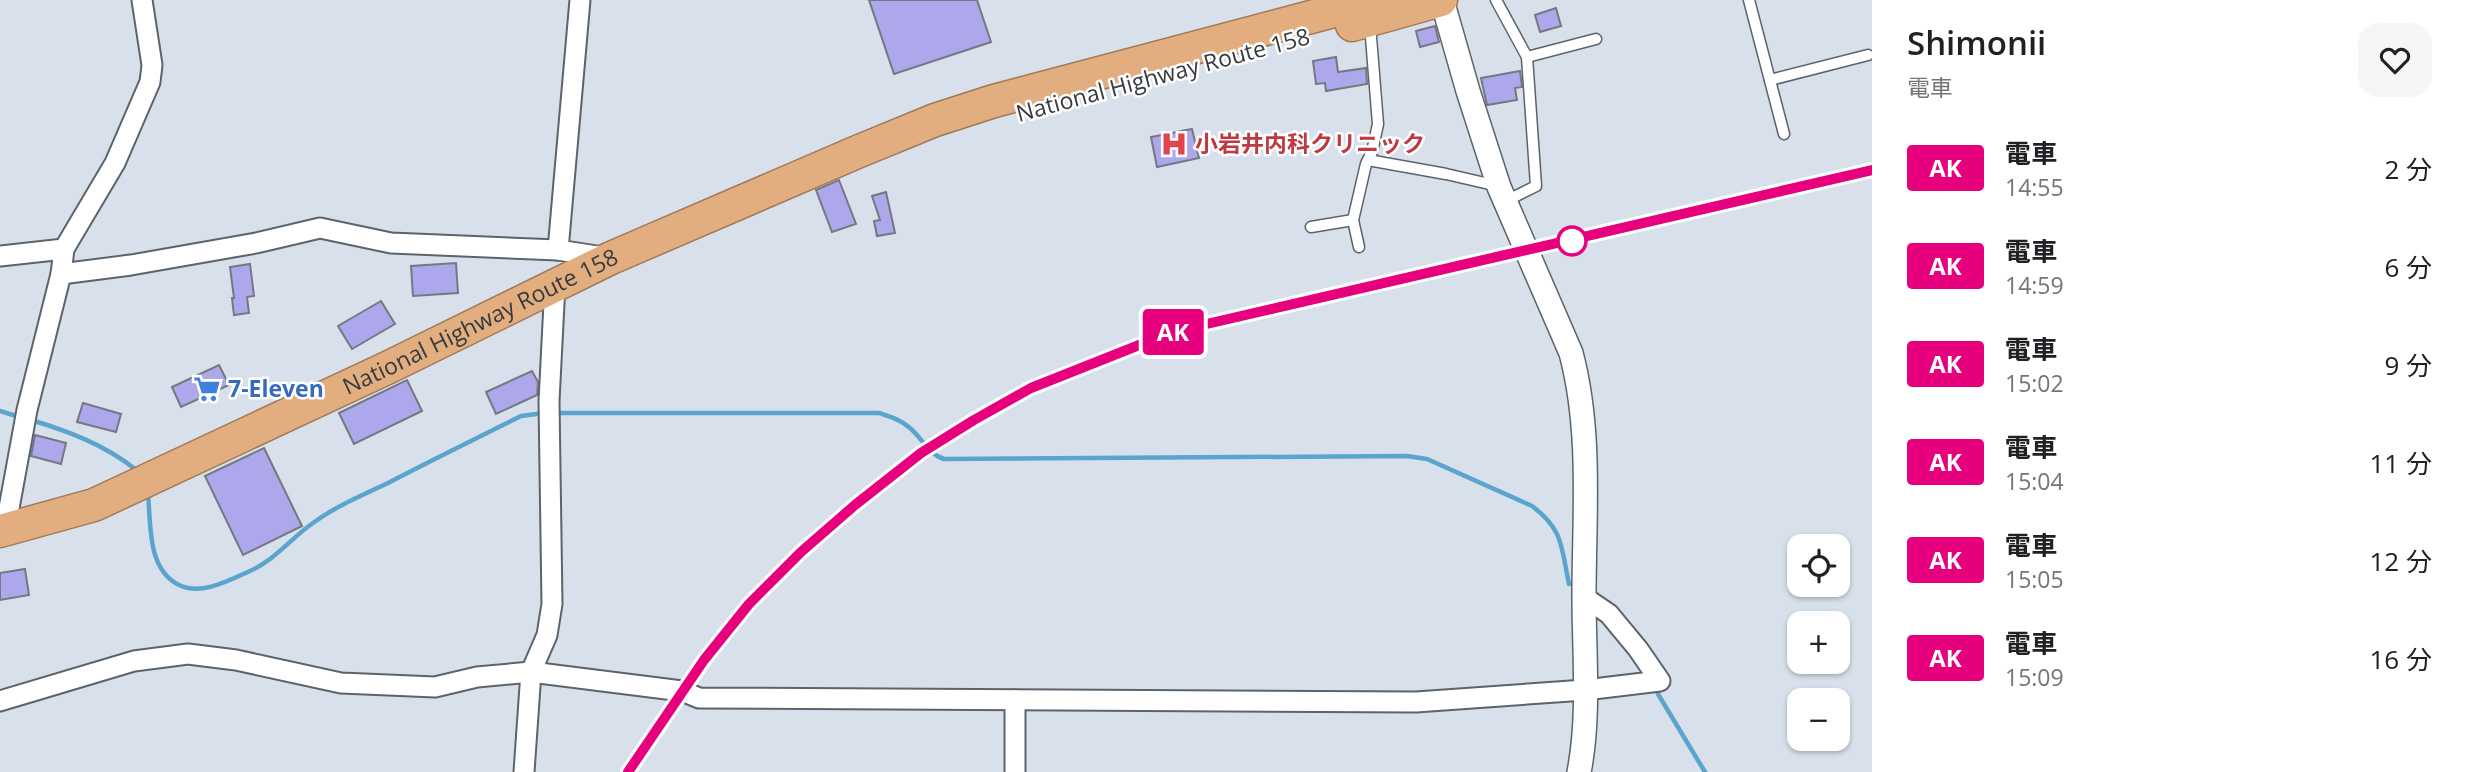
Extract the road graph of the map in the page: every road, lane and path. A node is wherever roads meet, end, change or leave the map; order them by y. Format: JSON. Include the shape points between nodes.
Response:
{"nodes":[{"id":1,"x":142,"y":0,"type":"edge"},
{"id":2,"x":580,"y":0,"type":"edge"},
{"id":3,"x":1441,"y":0,"type":"edge"},
{"id":4,"x":1496,"y":0,"type":"edge"},
{"id":5,"x":1749,"y":0,"type":"edge"},
{"id":6,"x":1372,"y":10,"type":"edge"},
{"id":7,"x":1596,"y":38,"type":"dead end"},
{"id":8,"x":1868,"y":55,"type":"dead end"},
{"id":9,"x":1527,"y":57,"type":"junction"},
{"id":10,"x":1770,"y":80,"type":"junction"},
{"id":11,"x":1784,"y":134,"type":"dead end"},
{"id":12,"x":1368,"y":160,"type":"junction"},
{"id":13,"x":1502,"y":194,"type":"junction"},
{"id":14,"x":1353,"y":220,"type":"junction"},
{"id":15,"x":1311,"y":227,"type":"dead end"},
{"id":16,"x":1359,"y":247,"type":"dead end"},
{"id":17,"x":64,"y":249,"type":"junction"},
{"id":18,"x":558,"y":250,"type":"junction"},
{"id":19,"x":0,"y":256,"type":"edge"},
{"id":20,"x":611,"y":258,"type":"junction"},
{"id":21,"x":61,"y":274,"type":"junction"},
{"id":22,"x":555,"y":284,"type":"junction"},
{"id":23,"x":2,"y":531,"type":"edge"},
{"id":24,"x":1584,"y":597,"type":"junction"},
{"id":25,"x":531,"y":672,"type":"junction"},
{"id":26,"x":1585,"y":690,"type":"junction"},
{"id":27,"x":1015,"y":700,"type":"junction"},
{"id":28,"x":0,"y":701,"type":"edge"},
{"id":29,"x":524,"y":772,"type":"edge"},
{"id":30,"x":1015,"y":772,"type":"edge"},
{"id":31,"x":1579,"y":772,"type":"edge"}],
"edges":[{"from":1,"to":17,"type":"street","via":[[152,65],[150,82],[115,163]]},
{"from":2,"to":18,"type":"street"},
{"from":3,"to":6,"type":"highway","name":"National Highway Route 158"},
{"from":3,"to":13,"type":"street"},
{"from":4,"to":9,"type":"lane"},
{"from":5,"to":10,"type":"lane"},
{"from":6,"to":12,"type":"lane","via":[[1378,124]]},
{"from":6,"to":20,"type":"highway","name":"National Highway Route 158","via":[[1192,70],[883,142]]},
{"from":7,"to":9,"type":"lane"},
{"from":8,"to":10,"type":"lane"},
{"from":9,"to":13,"type":"lane","via":[[1536,186]]},
{"from":10,"to":11,"type":"lane"},
{"from":12,"to":13,"type":"lane","via":[[1446,174]]},
{"from":12,"to":14,"type":"lane"},
{"from":13,"to":24,"type":"street","via":[[1571,353],[1578,382],[1584,442]]},
{"from":14,"to":15,"type":"lane"},
{"from":14,"to":16,"type":"lane"},
{"from":17,"to":19,"type":"street"},
{"from":17,"to":21,"type":"street"},
{"from":18,"to":20,"type":"street"},
{"from":18,"to":21,"type":"street","via":[[391,243],[320,228],[256,243]]},
{"from":20,"to":22,"type":"highway","name":"National Highway Route 158"},
{"from":21,"to":23,"type":"street"},
{"from":22,"to":23,"type":"highway","name":"National Highway Route 158","via":[[94,505]]},
{"from":22,"to":25,"type":"street","via":[[549,414],[552,604],[547,635]]},
{"from":24,"to":26,"type":"street"},
{"from":24,"to":26,"type":"street","via":[[1609,614],[1660,681]]},
{"from":25,"to":27,"type":"street","via":[[682,691],[699,698]]},
{"from":25,"to":28,"type":"street","via":[[435,687],[355,683],[188,654],[134,661]]},
{"from":25,"to":29,"type":"street"},
{"from":26,"to":27,"type":"street","via":[[1416,702]]},
{"from":26,"to":31,"type":"street"},
{"from":27,"to":30,"type":"street"}]}
